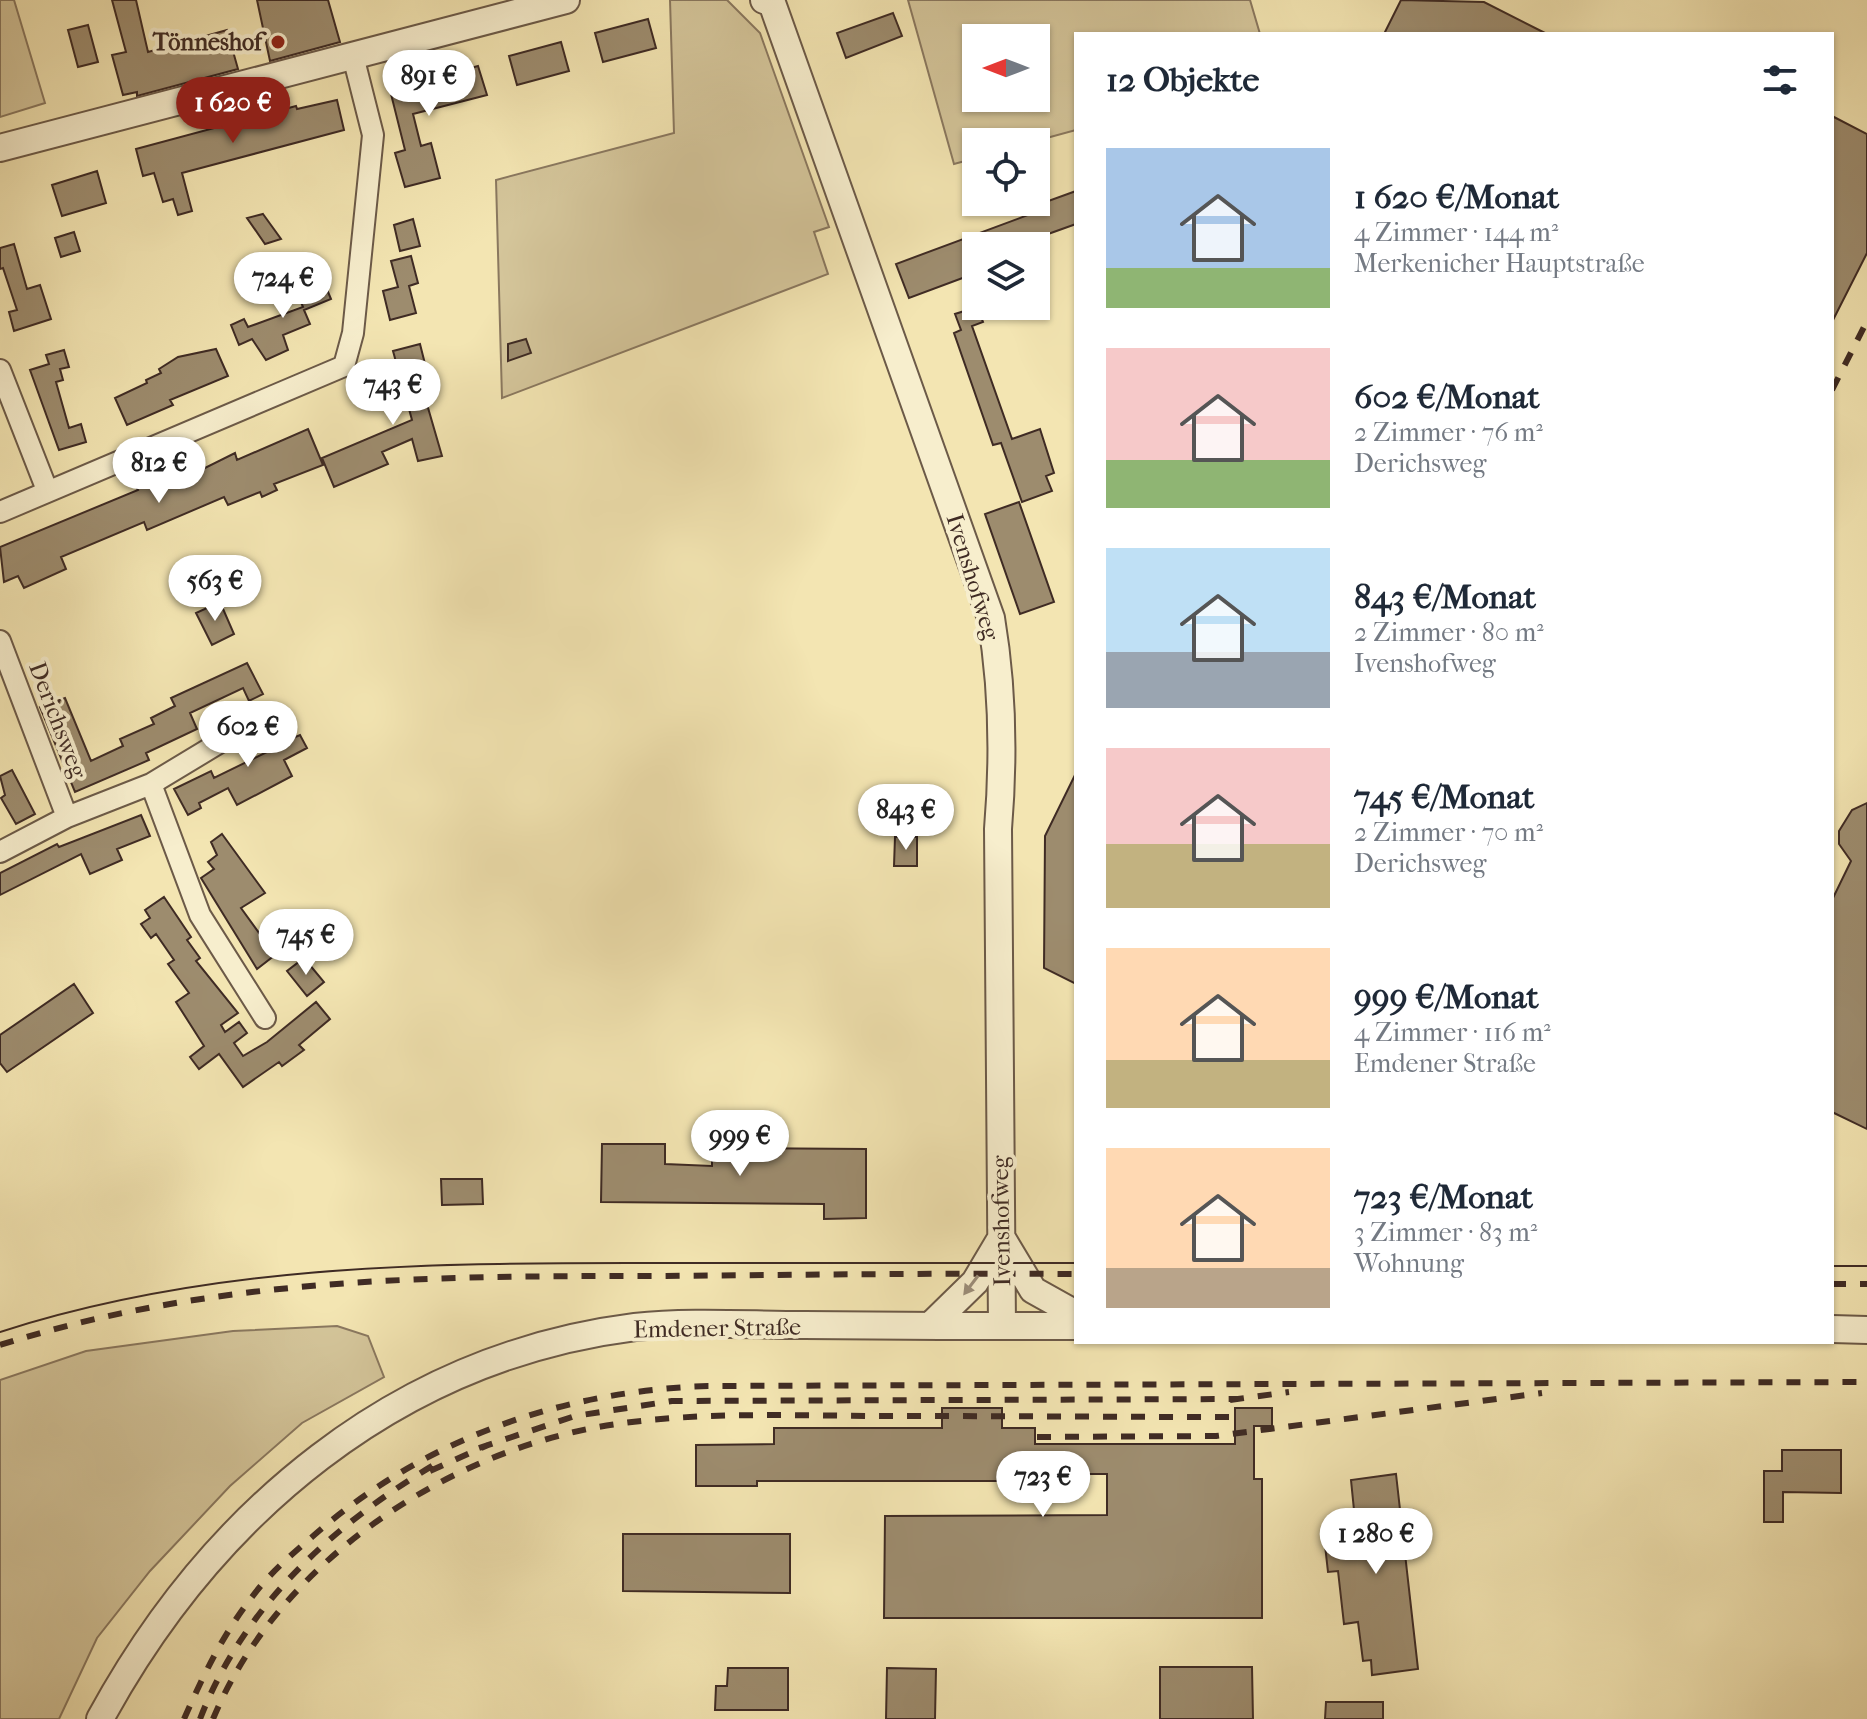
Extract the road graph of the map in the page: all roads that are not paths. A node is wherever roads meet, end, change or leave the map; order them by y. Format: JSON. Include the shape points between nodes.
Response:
{"nodes":[{"id":1,"x":566,"y":0,"type":"edge"},
{"id":2,"x":769,"y":1,"type":"edge"},
{"id":3,"x":353,"y":56,"type":"junction"},
{"id":4,"x":0,"y":148,"type":"edge"},
{"id":5,"x":0,"y":370,"type":"edge"},
{"id":6,"x":47,"y":490,"type":"junction"},
{"id":7,"x":0,"y":512,"type":"edge"},
{"id":8,"x":0,"y":641,"type":"edge"},
{"id":9,"x":242,"y":729,"type":"dead end"},
{"id":10,"x":151,"y":784,"type":"junction"},
{"id":11,"x":67,"y":817,"type":"junction"},
{"id":12,"x":0,"y":852,"type":"edge"},
{"id":13,"x":265,"y":1018,"type":"dead end"},
{"id":14,"x":1002,"y":1237,"type":"junction"},
{"id":15,"x":1074,"y":1313,"type":"edge"},
{"id":16,"x":930,"y":1326,"type":"junction"},
{"id":17,"x":1002,"y":1326,"type":"junction"},
{"id":18,"x":1074,"y":1326,"type":"edge"},
{"id":19,"x":1834,"y":1329,"type":"edge"},
{"id":20,"x":1867,"y":1330,"type":"edge"},
{"id":21,"x":110,"y":1707,"type":"edge"},
{"id":22,"x":100,"y":1719,"type":"edge"}],
"edges":[{"from":1,"to":3,"type":"street"},
{"from":2,"to":14,"type":"street","name":"Ivenshofweg","via":[[991,618],[1001,679],[1003,769],[998,829]]},
{"from":3,"to":4,"type":"street"},
{"from":3,"to":6,"type":"street","via":[[373,135],[353,333],[344,366]]},
{"from":5,"to":6,"type":"street"},
{"from":6,"to":7,"type":"street"},
{"from":8,"to":11,"type":"street","name":"Derichsweg"},
{"from":9,"to":10,"type":"street","name":"Derichsweg"},
{"from":10,"to":11,"type":"street","name":"Derichsweg"},
{"from":10,"to":13,"type":"street","via":[[200,915]]},
{"from":11,"to":12,"type":"street","name":"Derichsweg"},
{"from":14,"to":15,"type":"street","via":[[1033,1290]]},
{"from":14,"to":16,"type":"street","one_way":true,"via":[[975,1282]]},
{"from":14,"to":17,"type":"street","name":"Ivenshofweg"},
{"from":16,"to":17,"type":"street","name":"Emdener Straße"},
{"from":16,"to":21,"type":"street","name":"Emdener Straße","via":[[636,1327],[539,1349],[442,1385],[349,1434],[270,1496],[214,1553],[161,1620]]},
{"from":17,"to":18,"type":"street","name":"Emdener Straße"},
{"from":19,"to":20,"type":"street"},
{"from":21,"to":22,"type":"street","name":"Emdener Straße"}]}
